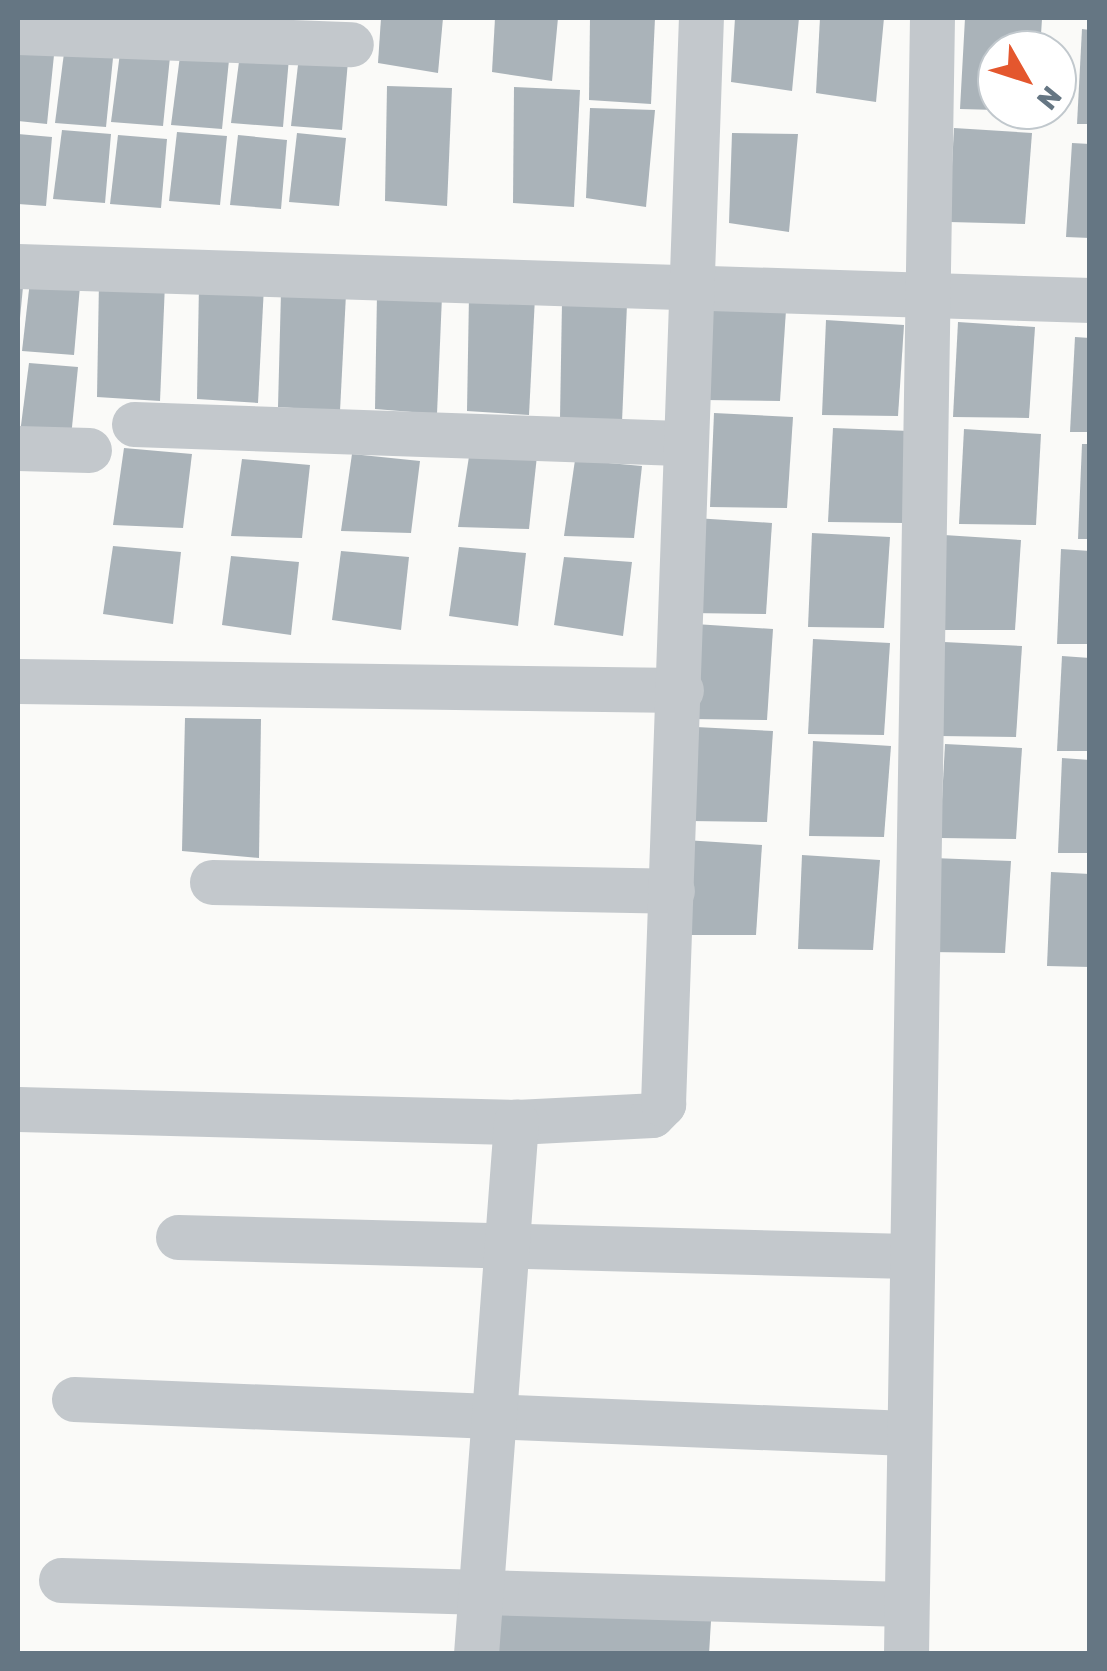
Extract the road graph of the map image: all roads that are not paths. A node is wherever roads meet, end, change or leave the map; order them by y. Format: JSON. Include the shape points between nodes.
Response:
{"nodes":[{"id":1,"x":701,"y":18,"type":"edge"},
{"id":2,"x":932,"y":18,"type":"edge"},
{"id":3,"x":18,"y":32,"type":"edge"},
{"id":4,"x":351,"y":44,"type":"dead end"},
{"id":5,"x":18,"y":266,"type":"edge"},
{"id":6,"x":692,"y":288,"type":"junction"},
{"id":7,"x":922,"y":294,"type":"junction"},
{"id":8,"x":1090,"y":300,"type":"edge"},
{"id":9,"x":134,"y":424,"type":"dead end"},
{"id":10,"x":680,"y":443,"type":"junction"},
{"id":11,"x":18,"y":448,"type":"edge"},
{"id":12,"x":89,"y":450,"type":"dead end"},
{"id":13,"x":18,"y":681,"type":"edge"},
{"id":14,"x":680,"y":690,"type":"junction"},
{"id":15,"x":212,"y":882,"type":"dead end"},
{"id":16,"x":672,"y":891,"type":"junction"},
{"id":17,"x":18,"y":1109,"type":"edge"},
{"id":18,"x":516,"y":1122,"type":"junction"},
{"id":19,"x":178,"y":1237,"type":"dead end"},
{"id":20,"x":506,"y":1249,"type":"junction"},
{"id":21,"x":908,"y":1256,"type":"junction"},
{"id":22,"x":74,"y":1400,"type":"dead end"},
{"id":23,"x":494,"y":1417,"type":"junction"},
{"id":24,"x":907,"y":1433,"type":"junction"},
{"id":25,"x":61,"y":1580,"type":"dead end"},
{"id":26,"x":480,"y":1590,"type":"junction"},
{"id":27,"x":906,"y":1604,"type":"junction"},
{"id":28,"x":476,"y":1654,"type":"edge"},
{"id":29,"x":906,"y":1654,"type":"edge"}],
"edges":[{"from":1,"to":6,"type":"street"},
{"from":2,"to":7,"type":"street"},
{"from":3,"to":4,"type":"street"},
{"from":5,"to":6,"type":"street"},
{"from":6,"to":7,"type":"street"},
{"from":6,"to":10,"type":"street"},
{"from":7,"to":8,"type":"street"},
{"from":7,"to":21,"type":"street"},
{"from":9,"to":10,"type":"street"},
{"from":10,"to":14,"type":"street"},
{"from":11,"to":12,"type":"street"},
{"from":13,"to":14,"type":"street"},
{"from":14,"to":16,"type":"street"},
{"from":15,"to":16,"type":"street"},
{"from":16,"to":18,"type":"street","via":[[663,1104],[652,1115]]},
{"from":17,"to":18,"type":"street"},
{"from":18,"to":20,"type":"street"},
{"from":19,"to":20,"type":"street"},
{"from":20,"to":21,"type":"street"},
{"from":20,"to":23,"type":"street"},
{"from":21,"to":24,"type":"street"},
{"from":22,"to":23,"type":"street"},
{"from":23,"to":24,"type":"street"},
{"from":23,"to":26,"type":"street"},
{"from":24,"to":27,"type":"street"},
{"from":25,"to":26,"type":"street"},
{"from":26,"to":27,"type":"street"},
{"from":26,"to":28,"type":"street"},
{"from":27,"to":29,"type":"street"}]}
